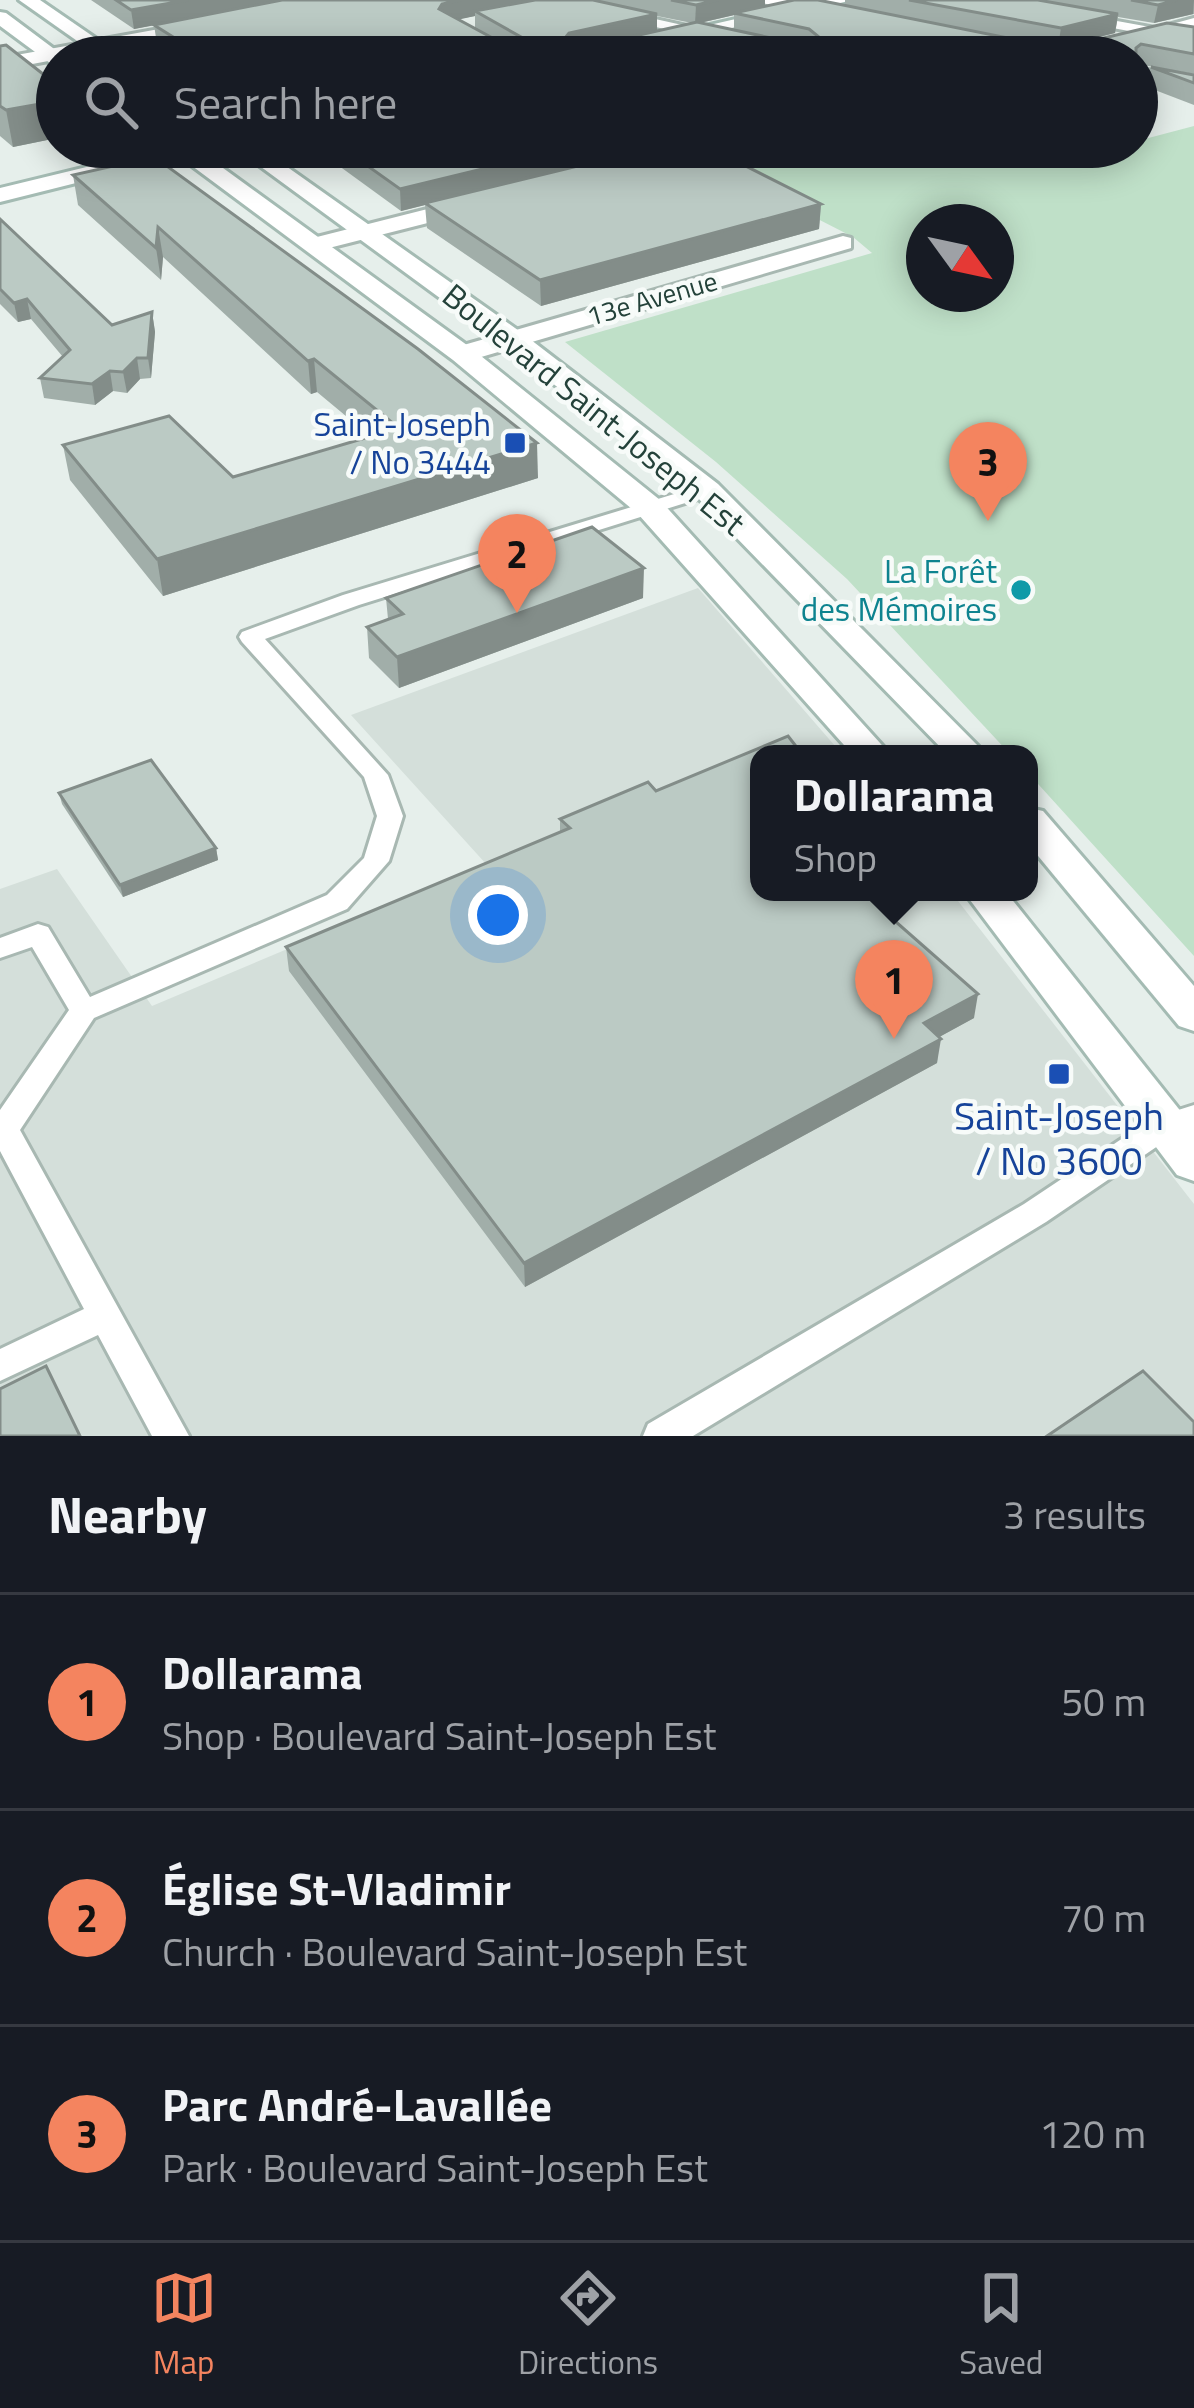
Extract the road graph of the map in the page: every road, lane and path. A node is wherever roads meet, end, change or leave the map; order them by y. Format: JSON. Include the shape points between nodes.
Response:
{"nodes":[{"id":1,"x":28,"y":0,"type":"edge"},
{"id":2,"x":758,"y":0,"type":"edge"},
{"id":3,"x":844,"y":0,"type":"edge"},
{"id":4,"x":806,"y":8,"type":"junction"},
{"id":5,"x":605,"y":12,"type":"edge"},
{"id":6,"x":1068,"y":16,"type":"edge"},
{"id":7,"x":0,"y":17,"type":"edge"},
{"id":8,"x":862,"y":20,"type":"edge"},
{"id":9,"x":218,"y":24,"type":"edge"},
{"id":10,"x":1194,"y":24,"type":"edge"},
{"id":11,"x":696,"y":32,"type":"junction"},
{"id":12,"x":1159,"y":33,"type":"junction"},
{"id":13,"x":81,"y":36,"type":"edge"},
{"id":14,"x":170,"y":36,"type":"edge"},
{"id":15,"x":677,"y":36,"type":"edge"},
{"id":16,"x":713,"y":36,"type":"edge"},
{"id":17,"x":1146,"y":36,"type":"edge"},
{"id":18,"x":1194,"y":39,"type":"edge"},
{"id":19,"x":36,"y":43,"type":"edge"},
{"id":20,"x":36,"y":59,"type":"edge"},
{"id":21,"x":0,"y":64,"type":"edge"},
{"id":22,"x":1158,"y":78,"type":"edge"},
{"id":23,"x":1194,"y":86,"type":"edge"},
{"id":24,"x":36,"y":167,"type":"edge"},
{"id":25,"x":107,"y":168,"type":"edge"},
{"id":26,"x":214,"y":168,"type":"edge"},
{"id":27,"x":275,"y":168,"type":"edge"},
{"id":28,"x":0,"y":175,"type":"edge"},
{"id":29,"x":0,"y":195,"type":"edge"},
{"id":30,"x":498,"y":198,"type":"edge"},
{"id":31,"x":366,"y":231,"type":"junction"},
{"id":32,"x":843,"y":243,"type":"dead end"},
{"id":33,"x":317,"y":244,"type":"junction"},
{"id":34,"x":513,"y":339,"type":"junction"},
{"id":35,"x":462,"y":354,"type":"junction"},
{"id":36,"x":707,"y":490,"type":"junction"},
{"id":37,"x":650,"y":507,"type":"junction"},
{"id":38,"x":864,"y":745,"type":"edge"},
{"id":39,"x":959,"y":745,"type":"edge"},
{"id":40,"x":1038,"y":831,"type":"edge"},
{"id":41,"x":992,"y":901,"type":"edge"},
{"id":42,"x":0,"y":948,"type":"edge"},
{"id":43,"x":84,"y":1011,"type":"junction"},
{"id":44,"x":1194,"y":1015,"type":"edge"},
{"id":45,"x":1179,"y":1122,"type":"edge"},
{"id":46,"x":1194,"y":1162,"type":"edge"},
{"id":47,"x":105,"y":1315,"type":"junction"},
{"id":48,"x":0,"y":1366,"type":"edge"},
{"id":49,"x":171,"y":1436,"type":"edge"},
{"id":50,"x":661,"y":1436,"type":"edge"}],
"edges":[{"from":1,"to":13,"type":"main road"},
{"from":2,"to":4,"type":"main road"},
{"from":3,"to":4,"type":"main road"},
{"from":4,"to":8,"type":"main road"},
{"from":4,"to":11,"type":"main road"},
{"from":5,"to":11,"type":"lane"},
{"from":6,"to":12,"type":"lane"},
{"from":7,"to":19,"type":"main road"},
{"from":9,"to":14,"type":"main road"},
{"from":10,"to":12,"type":"main road"},
{"from":11,"to":15,"type":"main road"},
{"from":11,"to":16,"type":"lane"},
{"from":12,"to":17,"type":"main road"},
{"from":12,"to":18,"type":"lane"},
{"from":20,"to":21,"type":"main road"},
{"from":22,"to":23,"type":"main road"},
{"from":24,"to":28,"type":"main road"},
{"from":25,"to":29,"type":"main road"},
{"from":26,"to":33,"type":"main road","name":"Boulevard Saint-Joseph Est"},
{"from":27,"to":31,"type":"main road","name":"Boulevard Saint-Joseph Est"},
{"from":30,"to":31,"type":"main road"},
{"from":31,"to":33,"type":"main road"},
{"from":31,"to":34,"type":"main road","name":"Boulevard Saint-Joseph Est"},
{"from":32,"to":34,"type":"main road","name":"13e Avenue"},
{"from":33,"to":35,"type":"main road","name":"Boulevard Saint-Joseph Est"},
{"from":34,"to":35,"type":"main road","name":"13e Avenue"},
{"from":34,"to":36,"type":"main road","name":"Boulevard Saint-Joseph Est"},
{"from":35,"to":37,"type":"main road","name":"Boulevard Saint-Joseph Est"},
{"from":36,"to":37,"type":"lane"},
{"from":36,"to":39,"type":"main road","name":"Boulevard Saint-Joseph Est"},
{"from":37,"to":38,"type":"main road","name":"Boulevard Saint-Joseph Est"},
{"from":37,"to":43,"type":"lane","via":[[250,637],[376,775],[390,816],[376,861],[337,902]]},
{"from":40,"to":44,"type":"main road"},
{"from":41,"to":45,"type":"main road"},
{"from":42,"to":43,"type":"lane","via":[[38,934]]},
{"from":43,"to":47,"type":"lane","via":[[4,1129]]},
{"from":45,"to":46,"type":"main road"},
{"from":45,"to":50,"type":"lane"},
{"from":47,"to":48,"type":"lane"},
{"from":47,"to":49,"type":"lane"}]}
